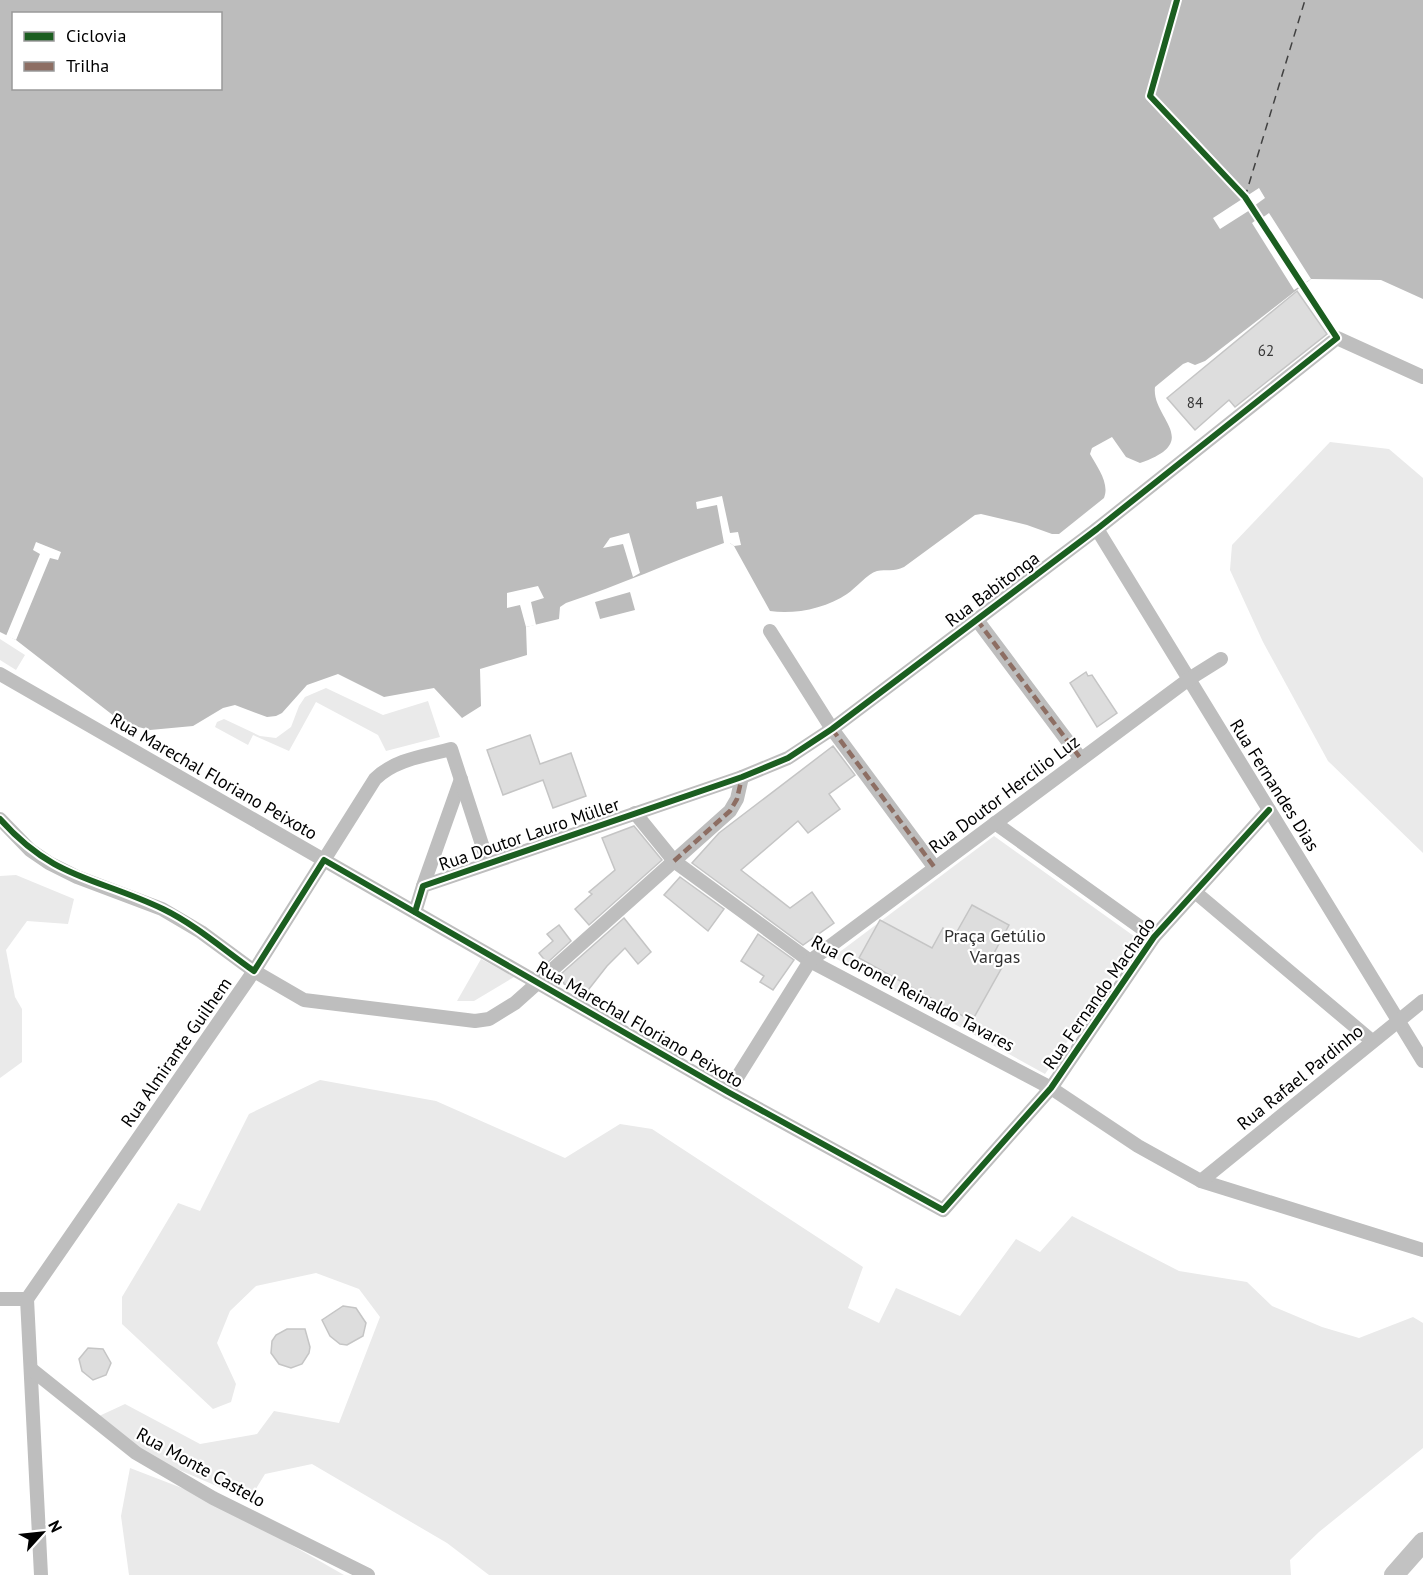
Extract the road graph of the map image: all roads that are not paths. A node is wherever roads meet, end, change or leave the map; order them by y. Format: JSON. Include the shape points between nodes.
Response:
{"nodes":[{"id":1,"x":1423,"y":377,"type":"edge"},
{"id":2,"x":1096,"y":529,"type":"junction"},
{"id":3,"x":977,"y":620,"type":"junction"},
{"id":4,"x":770,"y":631,"type":"dead end"},
{"id":5,"x":1221,"y":659,"type":"dead end"},
{"id":6,"x":0,"y":674,"type":"edge"},
{"id":7,"x":1189,"y":679,"type":"junction"},
{"id":8,"x":832,"y":729,"type":"junction"},
{"id":9,"x":1081,"y":759,"type":"junction"},
{"id":10,"x":742,"y":777,"type":"junction"},
{"id":11,"x":461,"y":779,"type":"junction"},
{"id":12,"x":1269,"y":810,"type":"junction"},
{"id":13,"x":635,"y":813,"type":"junction"},
{"id":14,"x":0,"y":819,"type":"edge"},
{"id":15,"x":995,"y":823,"type":"junction"},
{"id":16,"x":324,"y":860,"type":"junction"},
{"id":17,"x":674,"y":861,"type":"junction"},
{"id":18,"x":488,"y":863,"type":"junction"},
{"id":19,"x":935,"y":868,"type":"junction"},
{"id":20,"x":423,"y":886,"type":"junction"},
{"id":21,"x":1194,"y":892,"type":"junction"},
{"id":22,"x":415,"y":912,"type":"junction"},
{"id":23,"x":1154,"y":937,"type":"junction"},
{"id":24,"x":810,"y":961,"type":"junction"},
{"id":25,"x":254,"y":971,"type":"junction"},
{"id":26,"x":538,"y":983,"type":"junction"},
{"id":27,"x":1423,"y":1001,"type":"edge"},
{"id":28,"x":1398,"y":1021,"type":"junction"},
{"id":29,"x":1372,"y":1041,"type":"junction"},
{"id":30,"x":1423,"y":1061,"type":"edge"},
{"id":31,"x":1051,"y":1088,"type":"junction"},
{"id":32,"x":728,"y":1092,"type":"junction"},
{"id":33,"x":1201,"y":1181,"type":"junction"},
{"id":34,"x":943,"y":1210,"type":"joint"},
{"id":35,"x":1423,"y":1251,"type":"edge"},
{"id":36,"x":0,"y":1299,"type":"edge"},
{"id":37,"x":27,"y":1299,"type":"junction"},
{"id":38,"x":31,"y":1369,"type":"junction"},
{"id":39,"x":1423,"y":1542,"type":"edge"},
{"id":40,"x":41,"y":1575,"type":"edge"},
{"id":41,"x":368,"y":1575,"type":"edge"},
{"id":42,"x":1394,"y":1575,"type":"edge"}],
"edges":[{"from":1,"to":2,"type":"street","name":"Rua Babitonga","via":[[1337,338]]},
{"from":2,"to":3,"type":"street","name":"Rua Babitonga"},
{"from":2,"to":7,"type":"street","name":"Rua Fernandes Dias"},
{"from":3,"to":8,"type":"street","name":"Rua Babitonga"},
{"from":3,"to":9,"type":"street"},
{"from":4,"to":8,"type":"street"},
{"from":5,"to":7,"type":"street","name":"Rua Doutor Hercílio Luz"},
{"from":6,"to":16,"type":"street","name":"Rua Marechal Floriano Peixoto"},
{"from":7,"to":9,"type":"street","name":"Rua Doutor Hercílio Luz"},
{"from":7,"to":12,"type":"street","name":"Rua Fernandes Dias"},
{"from":8,"to":10,"type":"street","name":"Rua Babitonga","via":[[788,758]]},
{"from":8,"to":19,"type":"street"},
{"from":9,"to":15,"type":"street","name":"Rua Doutor Hercílio Luz"},
{"from":10,"to":13,"type":"street","name":"Rua Babitonga"},
{"from":10,"to":17,"type":"street","via":[[730,811]]},
{"from":11,"to":16,"type":"street","name":"Rua Almirante Guilhem","via":[[451,749],[384,769]]},
{"from":11,"to":18,"type":"street","name":"Rua Almirante Guilhem"},
{"from":11,"to":20,"type":"street"},
{"from":12,"to":21,"type":"street","name":"Rua Fernando Machado"},
{"from":12,"to":28,"type":"street","name":"Rua Fernandes Dias"},
{"from":13,"to":17,"type":"street","name":"Rua Coronel Reinaldo Tavares"},
{"from":13,"to":18,"type":"street","name":"Rua Doutor Lauro Müller"},
{"from":14,"to":25,"type":"street","via":[[30,850],[49,863],[162,909]]},
{"from":15,"to":19,"type":"street","name":"Rua Doutor Hercílio Luz"},
{"from":15,"to":23,"type":"street"},
{"from":16,"to":22,"type":"street","name":"Rua Marechal Floriano Peixoto"},
{"from":16,"to":25,"type":"street","name":"Rua Almirante Guilhem"},
{"from":17,"to":24,"type":"street","name":"Rua Coronel Reinaldo Tavares"},
{"from":17,"to":26,"type":"street"},
{"from":18,"to":20,"type":"street","name":"Rua Doutor Lauro Müller"},
{"from":19,"to":24,"type":"street","name":"Rua Doutor Hercílio Luz"},
{"from":20,"to":22,"type":"street","name":"Rua Doutor Lauro Müller"},
{"from":21,"to":23,"type":"street","name":"Rua Fernando Machado"},
{"from":21,"to":29,"type":"street"},
{"from":22,"to":26,"type":"street","name":"Rua Marechal Floriano Peixoto"},
{"from":23,"to":31,"type":"street","name":"Rua Fernando Machado"},
{"from":24,"to":31,"type":"street","name":"Rua Coronel Reinaldo Tavares"},
{"from":24,"to":32,"type":"street"},
{"from":25,"to":26,"type":"street","via":[[316,1003],[474,1021],[504,1011]]},
{"from":25,"to":37,"type":"street","name":"Rua Almirante Guilhem"},
{"from":26,"to":32,"type":"street","name":"Rua Marechal Floriano Peixoto"},
{"from":27,"to":28,"type":"street","name":"Rua Rafael Pardinho"},
{"from":28,"to":29,"type":"street","name":"Rua Rafael Pardinho"},
{"from":28,"to":30,"type":"street","name":"Rua Fernandes Dias"},
{"from":29,"to":33,"type":"street","name":"Rua Rafael Pardinho"},
{"from":31,"to":33,"type":"street","name":"Rua Coronel Reinaldo Tavares","via":[[1138,1146]]},
{"from":31,"to":34,"type":"street","name":"Rua Fernando Machado"},
{"from":32,"to":34,"type":"street","name":"Rua Marechal Floriano Peixoto"},
{"from":33,"to":35,"type":"street","name":"Rua Coronel Reinaldo Tavares"},
{"from":36,"to":37,"type":"street"},
{"from":37,"to":38,"type":"street"},
{"from":38,"to":40,"type":"street"},
{"from":38,"to":41,"type":"street","name":"Rua Monte Castelo","via":[[136,1453],[213,1498]]},
{"from":39,"to":42,"type":"main road"}]}
